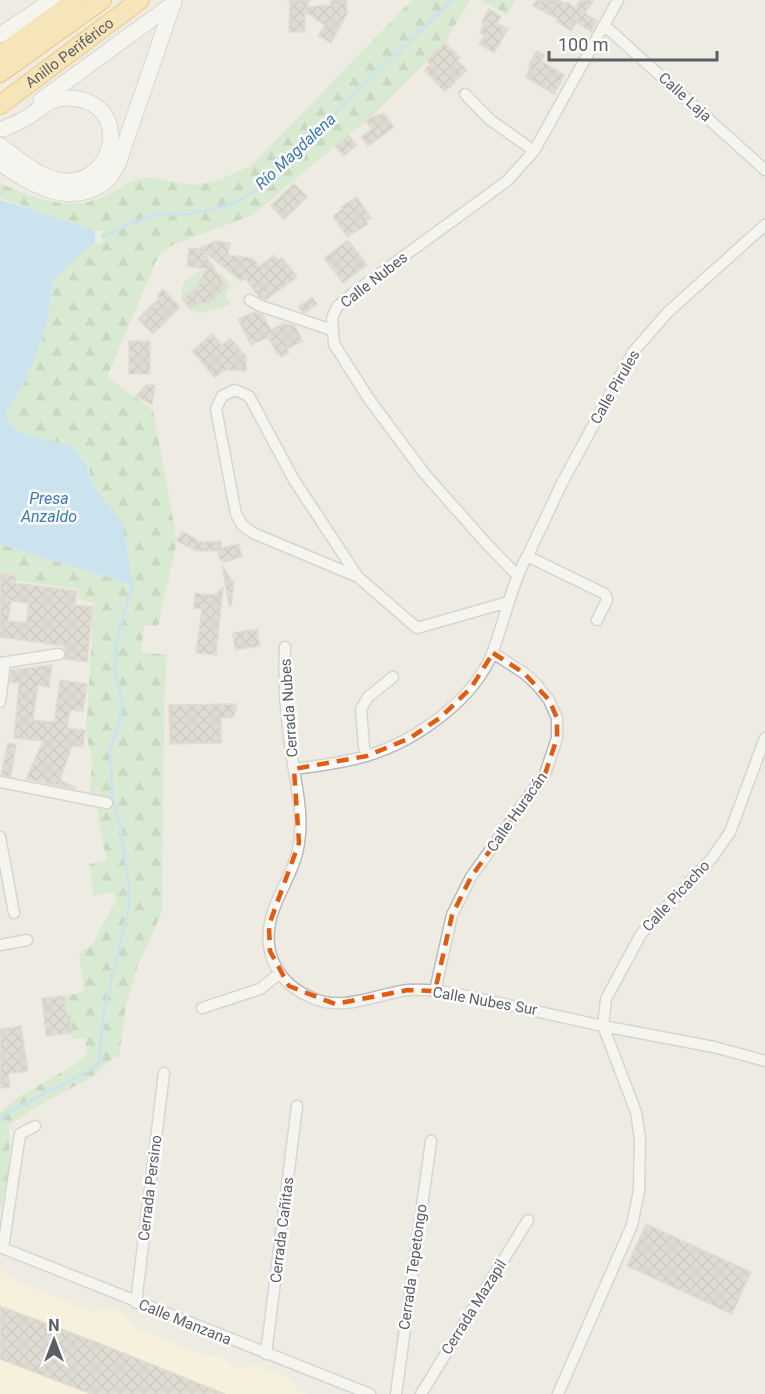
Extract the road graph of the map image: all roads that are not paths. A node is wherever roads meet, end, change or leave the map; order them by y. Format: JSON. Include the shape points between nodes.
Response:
{"nodes":[{"id":1,"x":53,"y":0,"type":"edge"},
{"id":2,"x":67,"y":0,"type":"edge"},
{"id":3,"x":76,"y":0,"type":"edge"},
{"id":4,"x":102,"y":0,"type":"edge"},
{"id":5,"x":124,"y":0,"type":"edge"},
{"id":6,"x":140,"y":0,"type":"edge"},
{"id":7,"x":618,"y":0,"type":"edge"},
{"id":8,"x":175,"y":2,"type":"edge"},
{"id":9,"x":604,"y":25,"type":"junction"},
{"id":10,"x":0,"y":35,"type":"edge"},
{"id":11,"x":52,"y":36,"type":"junction"},
{"id":12,"x":0,"y":48,"type":"edge"},
{"id":13,"x":0,"y":57,"type":"edge"},
{"id":14,"x":0,"y":73,"type":"edge"},
{"id":15,"x":0,"y":90,"type":"edge"},
{"id":16,"x":465,"y":94,"type":"dead end"},
{"id":17,"x":0,"y":105,"type":"edge"},
{"id":18,"x":1,"y":129,"type":"edge"},
{"id":19,"x":0,"y":145,"type":"edge"},
{"id":20,"x":534,"y":150,"type":"junction"},
{"id":21,"x":0,"y":163,"type":"edge"},
{"id":22,"x":765,"y":171,"type":"edge"},
{"id":23,"x":765,"y":225,"type":"edge"},
{"id":24,"x":250,"y":300,"type":"dead end"},
{"id":25,"x":332,"y":330,"type":"junction"},
{"id":26,"x":528,"y":555,"type":"junction"},
{"id":27,"x":517,"y":575,"type":"junction"},
{"id":28,"x":358,"y":577,"type":"junction"},
{"id":29,"x":508,"y":602,"type":"junction"},
{"id":30,"x":597,"y":620,"type":"dead end"},
{"id":31,"x":285,"y":647,"type":"dead end"},
{"id":32,"x":493,"y":653,"type":"junction"},
{"id":33,"x":59,"y":654,"type":"dead end"},
{"id":34,"x":2,"y":663,"type":"edge"},
{"id":35,"x":393,"y":678,"type":"dead end"},
{"id":36,"x":0,"y":702,"type":"edge"},
{"id":37,"x":765,"y":738,"type":"edge"},
{"id":38,"x":367,"y":756,"type":"junction"},
{"id":39,"x":294,"y":769,"type":"junction"},
{"id":40,"x":0,"y":782,"type":"edge"},
{"id":41,"x":107,"y":803,"type":"dead end"},
{"id":42,"x":0,"y":837,"type":"edge"},
{"id":43,"x":14,"y":913,"type":"dead end"},
{"id":44,"x":27,"y":940,"type":"dead end"},
{"id":45,"x":0,"y":945,"type":"edge"},
{"id":46,"x":279,"y":974,"type":"junction"},
{"id":47,"x":435,"y":991,"type":"junction"},
{"id":48,"x":202,"y":1008,"type":"dead end"},
{"id":49,"x":603,"y":1026,"type":"junction"},
{"id":50,"x":765,"y":1061,"type":"edge"},
{"id":51,"x":164,"y":1073,"type":"dead end"},
{"id":52,"x":297,"y":1106,"type":"dead end"},
{"id":53,"x":35,"y":1126,"type":"dead end"},
{"id":54,"x":430,"y":1141,"type":"dead end"},
{"id":55,"x":528,"y":1220,"type":"dead end"},
{"id":56,"x":1,"y":1248,"type":"edge"},
{"id":57,"x":136,"y":1303,"type":"junction"},
{"id":58,"x":266,"y":1354,"type":"junction"},
{"id":59,"x":370,"y":1394,"type":"edge"},
{"id":60,"x":396,"y":1394,"type":"edge"},
{"id":61,"x":421,"y":1394,"type":"edge"},
{"id":62,"x":558,"y":1394,"type":"edge"}],
"edges":[{"from":1,"to":10,"type":"main road"},
{"from":2,"to":12,"type":"highway"},
{"from":3,"to":13,"type":"highway"},
{"from":4,"to":11,"type":"highway"},
{"from":5,"to":15,"type":"highway"},
{"from":6,"to":17,"type":"highway","name":"Anillo Periférico"},
{"from":7,"to":9,"type":"street","name":"Calle Nubes"},
{"from":8,"to":18,"type":"main road"},
{"from":8,"to":21,"type":"main road","via":[[118,164],[106,182],[74,193],[54,193]]},
{"from":9,"to":20,"type":"street","name":"Calle Nubes"},
{"from":9,"to":22,"type":"street","name":"Calle Laja"},
{"from":11,"to":13,"type":"highway"},
{"from":11,"to":14,"type":"highway"},
{"from":16,"to":20,"type":"street","via":[[489,119]]},
{"from":18,"to":19,"type":"main road","via":[[57,99],[83,101],[103,113],[112,132],[100,166],[76,180],[46,176]]},
{"from":20,"to":25,"type":"street","name":"Calle Nubes","via":[[507,181],[336,307]]},
{"from":23,"to":26,"type":"street","name":"Calle Pirules","via":[[668,312],[633,352]]},
{"from":24,"to":25,"type":"street"},
{"from":25,"to":27,"type":"street","via":[[334,344],[396,436],[454,508]]},
{"from":26,"to":27,"type":"street","name":"Calle Pirules"},
{"from":26,"to":30,"type":"street","via":[[604,594],[607,600]]},
{"from":27,"to":29,"type":"street","name":"Calle Pirules"},
{"from":28,"to":28,"type":"street","via":[[294,480],[249,396],[236,390],[226,393],[216,409],[235,508],[242,525]]},
{"from":28,"to":29,"type":"street","via":[[417,628]]},
{"from":29,"to":32,"type":"street","name":"Calle Pirules"},
{"from":31,"to":39,"type":"street","name":"Cerrada Nubes"},
{"from":32,"to":38,"type":"street","name":"Calle Pirules","via":[[471,688],[441,717],[410,738]]},
{"from":32,"to":47,"type":"street","name":"Calle Huracán","via":[[524,673],[549,700],[557,718],[557,738],[545,774],[471,877],[452,915]]},
{"from":33,"to":34,"type":"street"},
{"from":34,"to":36,"type":"street"},
{"from":35,"to":38,"type":"street","via":[[368,697],[362,709]]},
{"from":37,"to":49,"type":"street","name":"Calle Picacho","via":[[730,831],[712,858],[641,934],[606,999]]},
{"from":38,"to":39,"type":"street","name":"Calle Pirules"},
{"from":39,"to":46,"type":"street","via":[[300,805],[299,843],[268,925],[270,951]]},
{"from":40,"to":41,"type":"street"},
{"from":42,"to":43,"type":"street"},
{"from":44,"to":45,"type":"street"},
{"from":46,"to":47,"type":"street","name":"Calle Nubes Sur","via":[[290,986],[312,998],[335,1004],[408,990]]},
{"from":46,"to":48,"type":"street","via":[[260,988]]},
{"from":47,"to":49,"type":"street","name":"Calle Nubes Sur"},
{"from":49,"to":50,"type":"street","name":"Calle Nubes Sur"},
{"from":49,"to":62,"type":"street","name":"Calle Picacho","via":[[636,1112],[639,1191],[632,1225]]},
{"from":51,"to":57,"type":"street","name":"Cerrada Persino"},
{"from":52,"to":58,"type":"street","name":"Cerrada Cañitas"},
{"from":53,"to":56,"type":"street","via":[[20,1134]]},
{"from":54,"to":60,"type":"street","name":"Cerrada Tepetongo"},
{"from":55,"to":61,"type":"street","name":"Cerrada Mazapil"},
{"from":56,"to":57,"type":"street","name":"Calle Manzana"},
{"from":57,"to":58,"type":"street","name":"Calle Manzana"},
{"from":58,"to":59,"type":"street","name":"Calle Manzana"}]}
